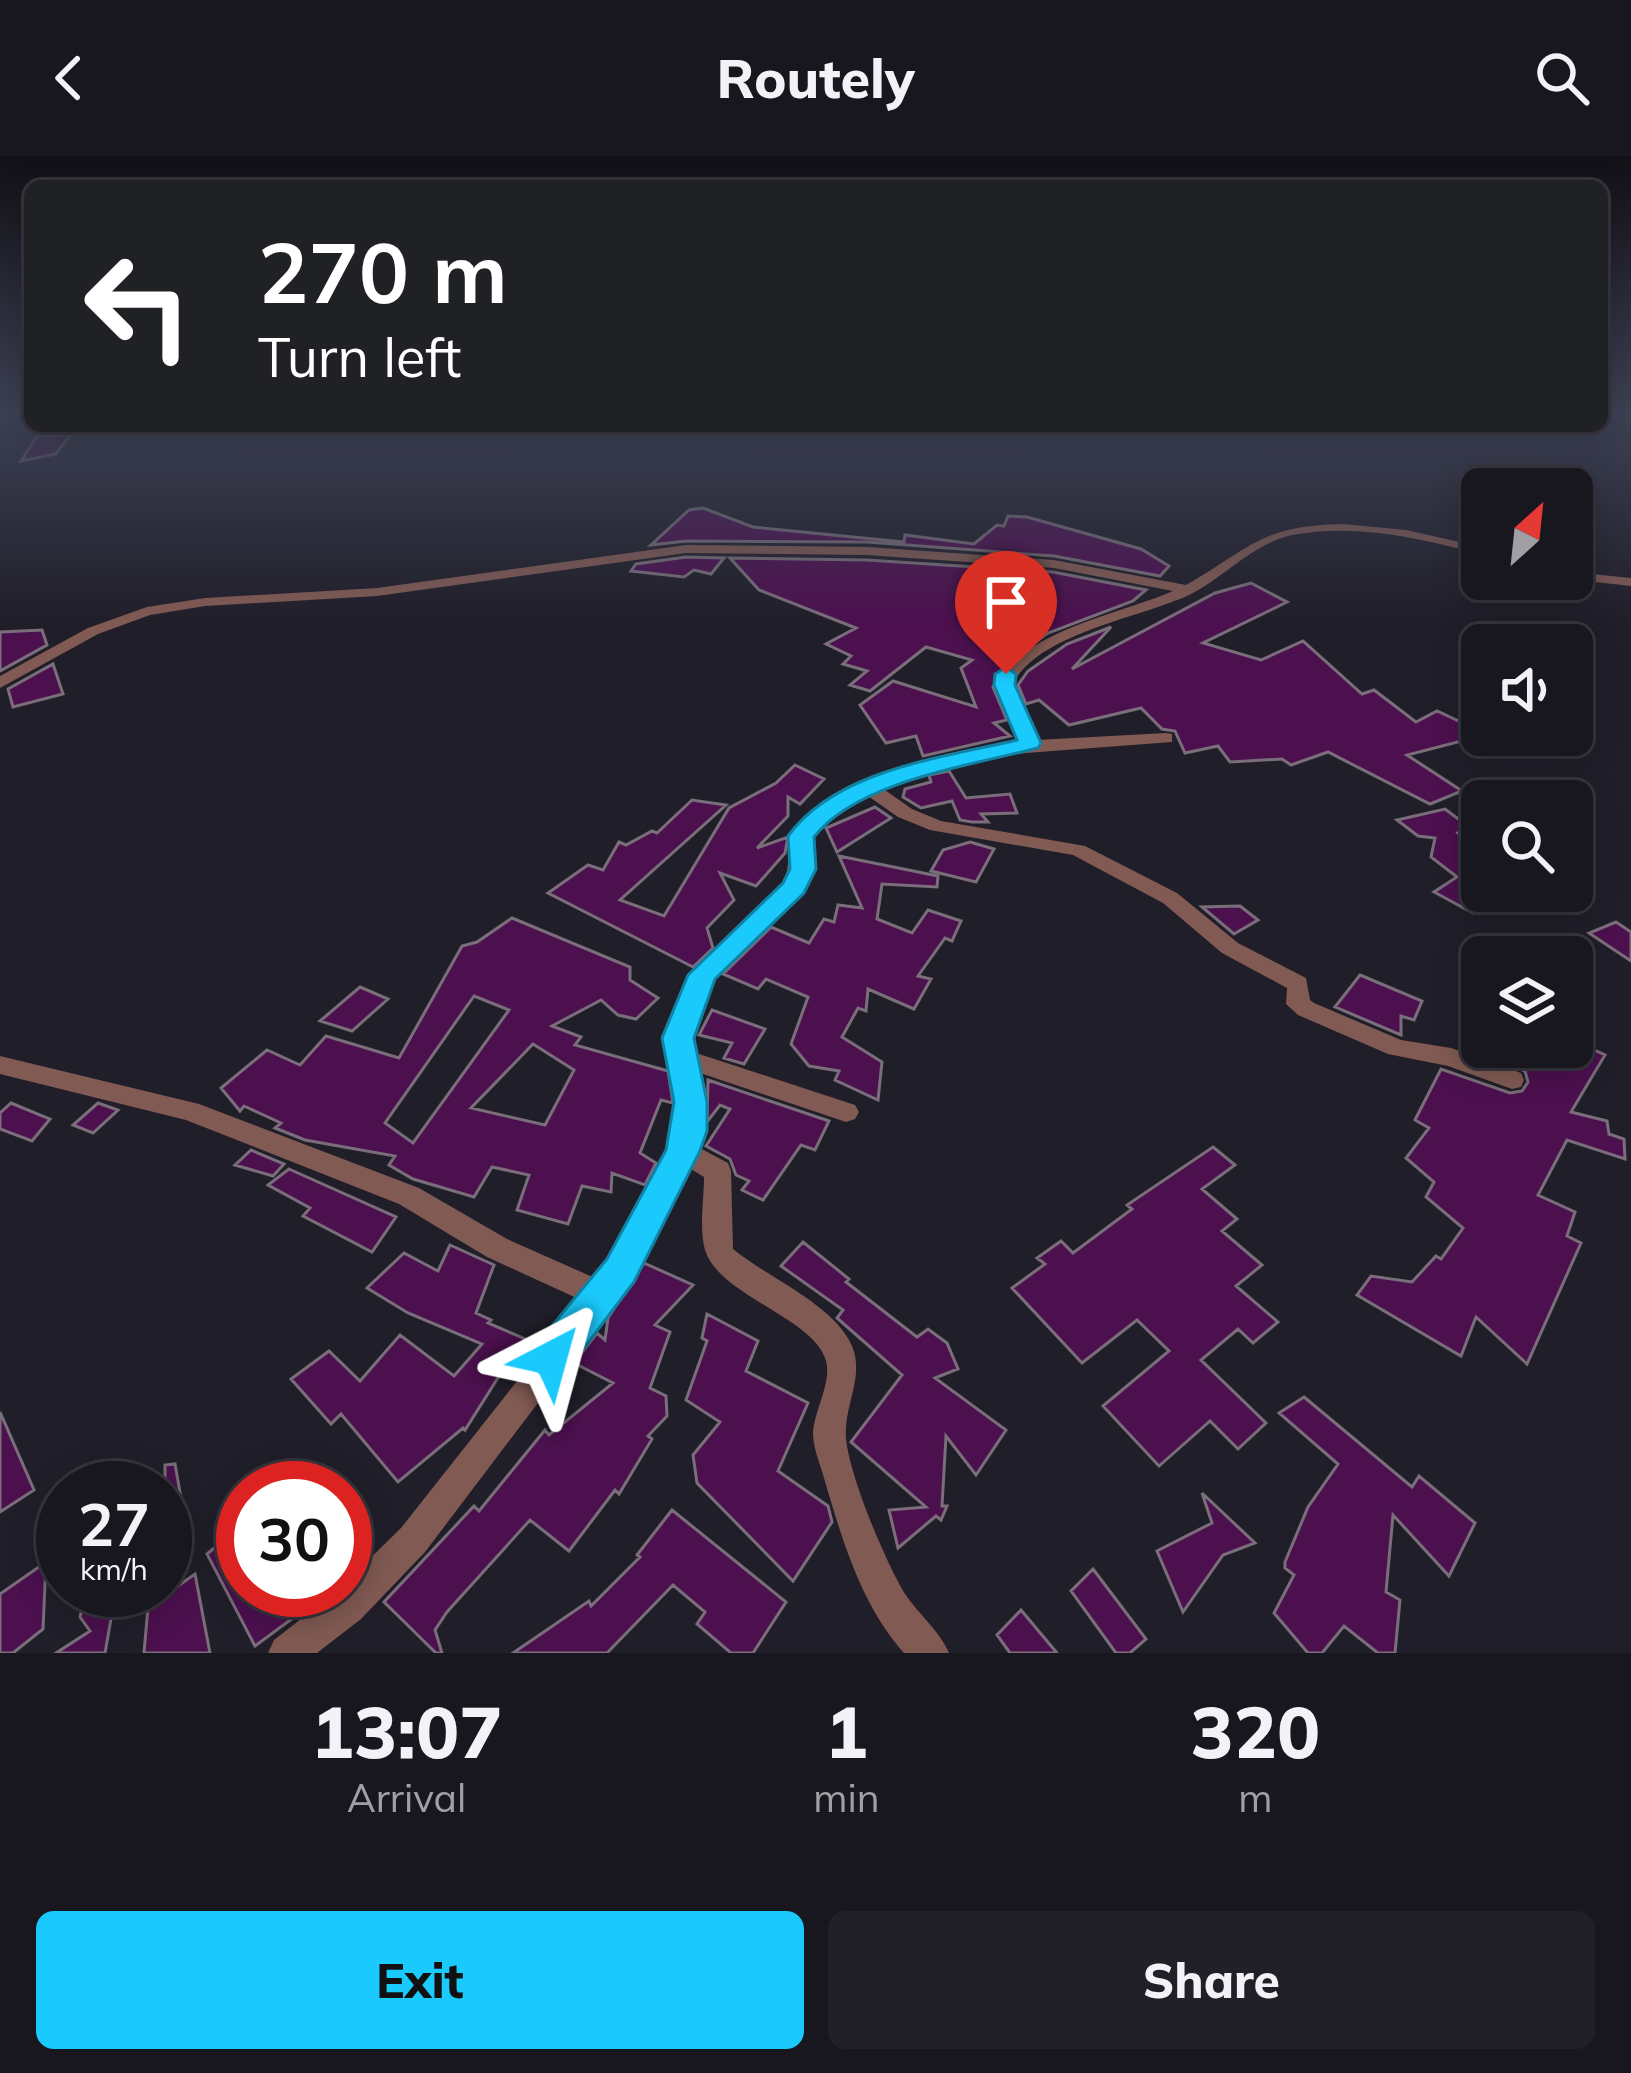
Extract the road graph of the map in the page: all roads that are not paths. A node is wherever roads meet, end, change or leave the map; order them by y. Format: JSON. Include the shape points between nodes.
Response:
{"nodes":[{"id":1,"x":1461,"y":546,"type":"edge"},
{"id":2,"x":1593,"y":578,"type":"edge"},
{"id":3,"x":1631,"y":582,"type":"edge"},
{"id":4,"x":1188,"y":590,"type":"junction"},
{"id":5,"x":0,"y":683,"type":"edge"},
{"id":6,"x":1166,"y":738,"type":"dead end"},
{"id":7,"x":1030,"y":743,"type":"junction"},
{"id":8,"x":868,"y":787,"type":"junction"},
{"id":9,"x":681,"y":1057,"type":"junction"},
{"id":10,"x":0,"y":1065,"type":"edge"},
{"id":11,"x":1511,"y":1080,"type":"dead end"},
{"id":12,"x":846,"y":1112,"type":"dead end"},
{"id":13,"x":682,"y":1151,"type":"junction"},
{"id":14,"x":602,"y":1295,"type":"junction"},
{"id":15,"x":287,"y":1653,"type":"edge"},
{"id":16,"x":929,"y":1653,"type":"edge"}],
"edges":[{"from":1,"to":4,"type":"street","via":[[1395,532],[1276,535]]},
{"from":2,"to":3,"type":"street"},
{"from":4,"to":5,"type":"street","via":[[1054,564],[686,549],[376,592],[147,611]]},
{"from":4,"to":7,"type":"street","via":[[1012,665],[1005,685]]},
{"from":6,"to":7,"type":"street"},
{"from":7,"to":8,"type":"street"},
{"from":8,"to":9,"type":"street","via":[[810,822],[794,887],[702,975],[678,1038]]},
{"from":8,"to":11,"type":"street","via":[[937,826],[1078,850],[1170,898],[1230,948],[1298,985],[1306,1010],[1397,1048]]},
{"from":9,"to":12,"type":"street"},
{"from":9,"to":13,"type":"street","via":[[691,1115]]},
{"from":10,"to":14,"type":"street","via":[[190,1111],[409,1196],[497,1248]]},
{"from":13,"to":14,"type":"street"},
{"from":13,"to":16,"type":"street","via":[[718,1172],[723,1258],[822,1330],[842,1355],[830,1443],[877,1585]]},
{"from":14,"to":15,"type":"street","via":[[412,1540],[348,1606]]}]}
